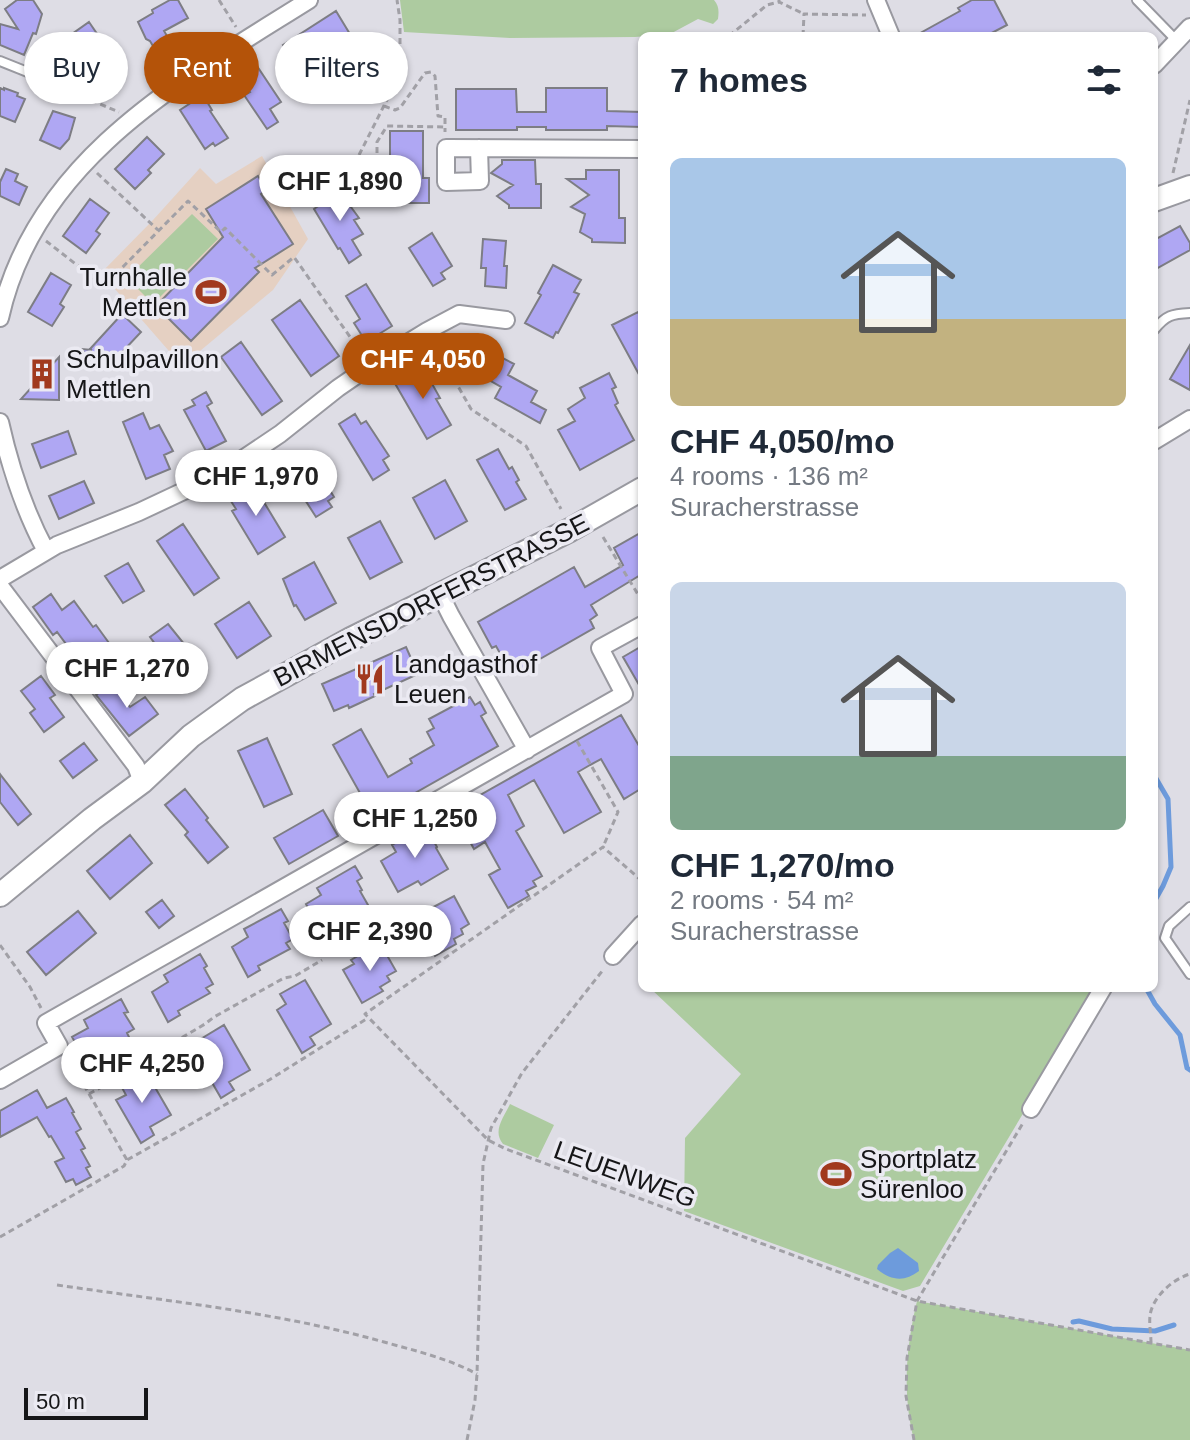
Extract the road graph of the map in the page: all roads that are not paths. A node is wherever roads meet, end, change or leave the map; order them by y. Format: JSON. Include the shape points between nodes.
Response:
{"nodes":[{"id":1,"x":309,"y":0,"type":"edge"},
{"id":2,"x":1137,"y":0,"type":"edge"},
{"id":3,"x":884,"y":3,"type":"edge"},
{"id":4,"x":1190,"y":27,"type":"edge"},
{"id":5,"x":890,"y":32,"type":"edge"},
{"id":6,"x":1177,"y":42,"type":"junction"},
{"id":7,"x":0,"y":61,"type":"edge"},
{"id":8,"x":1158,"y":61,"type":"edge"},
{"id":9,"x":24,"y":71,"type":"edge"},
{"id":10,"x":479,"y":148,"type":"junction"},
{"id":11,"x":638,"y":149,"type":"edge"},
{"id":12,"x":1182,"y":181,"type":"edge"},
{"id":13,"x":1158,"y":197,"type":"edge"},
{"id":14,"x":1190,"y":313,"type":"edge"},
{"id":15,"x":0,"y":318,"type":"edge"},
{"id":16,"x":506,"y":320,"type":"dead end"},
{"id":17,"x":1158,"y":326,"type":"edge"},
{"id":18,"x":1190,"y":419,"type":"edge"},
{"id":19,"x":0,"y":422,"type":"edge"},
{"id":20,"x":1158,"y":439,"type":"edge"},
{"id":21,"x":638,"y":476,"type":"edge"},
{"id":22,"x":46,"y":551,"type":"junction"},
{"id":23,"x":0,"y":579,"type":"edge"},
{"id":24,"x":0,"y":586,"type":"edge"},
{"id":25,"x":440,"y":594,"type":"junction"},
{"id":26,"x":638,"y":627,"type":"edge"},
{"id":27,"x":527,"y":750,"type":"junction"},
{"id":28,"x":142,"y":782,"type":"junction"},
{"id":29,"x":0,"y":895,"type":"edge"},
{"id":30,"x":1190,"y":907,"type":"edge"},
{"id":31,"x":638,"y":928,"type":"edge"},
{"id":32,"x":613,"y":956,"type":"road end"},
{"id":33,"x":1190,"y":974,"type":"edge"},
{"id":34,"x":1101,"y":992,"type":"edge"},
{"id":35,"x":0,"y":1080,"type":"edge"},
{"id":36,"x":1031,"y":1109,"type":"road end"}],
"edges":[{"from":1,"to":15,"type":"street","via":[[159,97],[85,162],[33,231]]},
{"from":2,"to":6,"type":"lane"},
{"from":3,"to":5,"type":"street"},
{"from":4,"to":6,"type":"street"},
{"from":6,"to":8,"type":"street"},
{"from":7,"to":9,"type":"lane"},
{"from":10,"to":10,"type":"street","via":[[480,181],[446,182],[446,148]]},
{"from":10,"to":11,"type":"street"},
{"from":12,"to":13,"type":"main road"},
{"from":14,"to":17,"type":"lane","via":[[1176,313]]},
{"from":16,"to":22,"type":"street","via":[[459,314],[370,366],[222,473]]},
{"from":18,"to":20,"type":"street"},
{"from":19,"to":22,"type":"street","via":[[31,522]]},
{"from":21,"to":25,"type":"main road","name":"BIRMENSDORFERSTRASSE","via":[[570,530]]},
{"from":22,"to":23,"type":"street"},
{"from":24,"to":28,"type":"street","via":[[136,766]]},
{"from":25,"to":27,"type":"street"},
{"from":25,"to":28,"type":"main road","name":"BIRMENSDORFERSTRASSE","via":[[242,699],[191,736]]},
{"from":26,"to":27,"type":"street","via":[[600,648],[624,694]]},
{"from":27,"to":35,"type":"street","via":[[46,1023],[59,1046]]},
{"from":28,"to":29,"type":"main road","name":"BIRMENSDORFERSTRASSE"},
{"from":30,"to":33,"type":"lane","via":[[1169,926],[1165,938]]},
{"from":31,"to":32,"type":"street"},
{"from":34,"to":36,"type":"street"}]}
